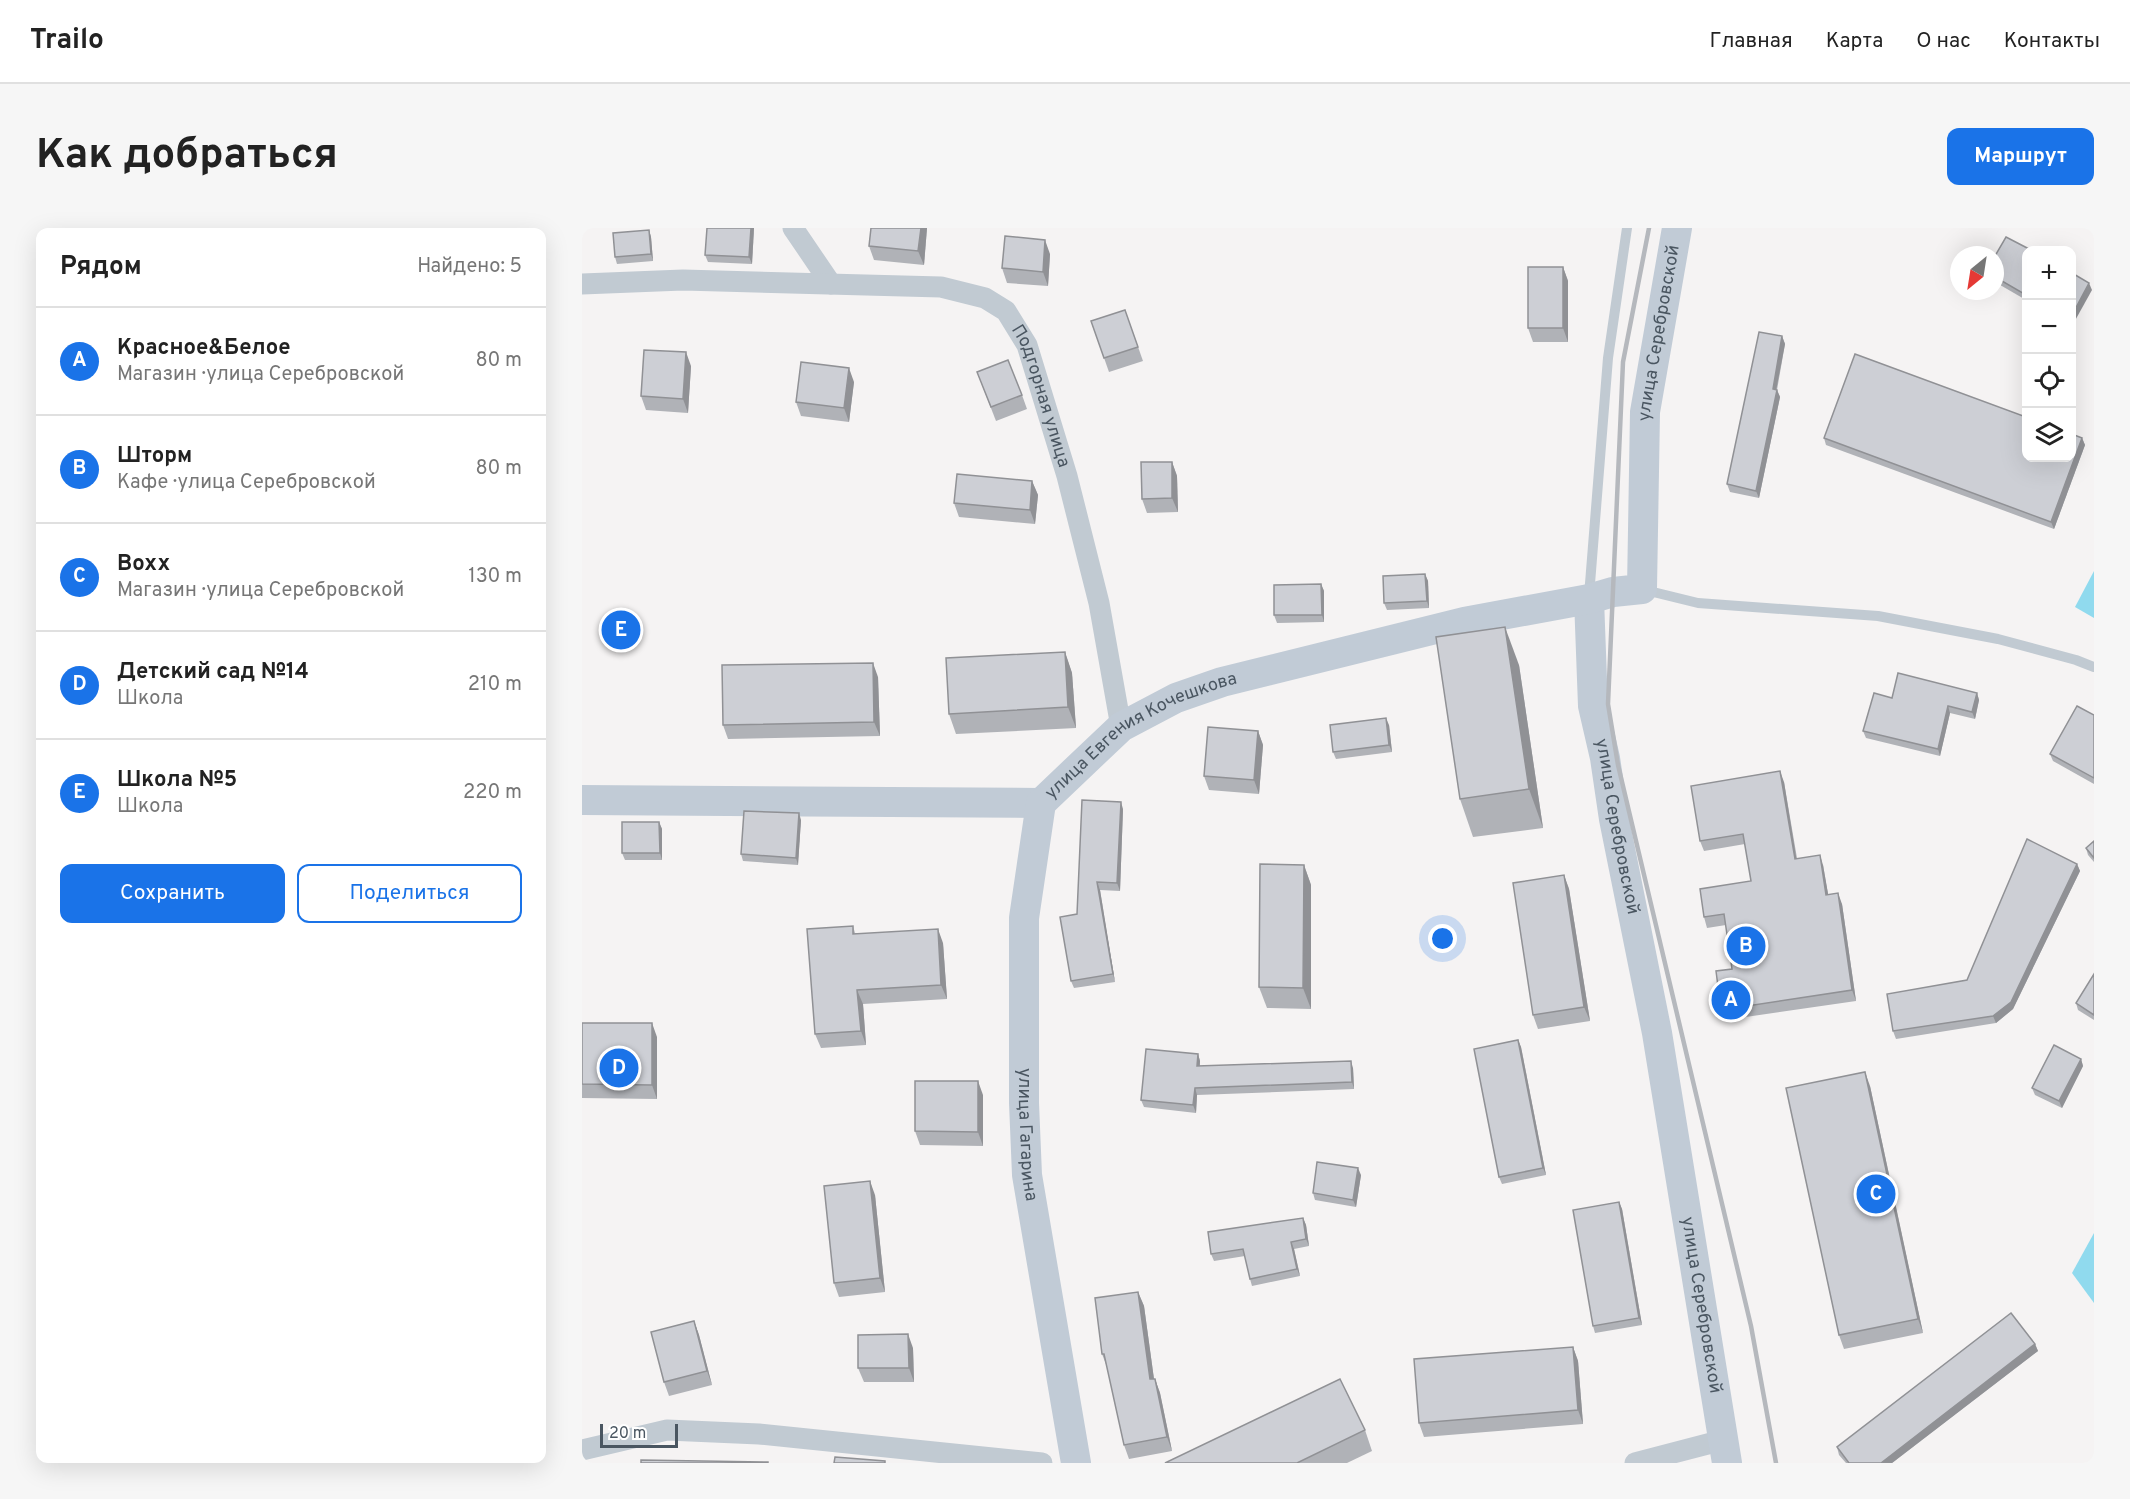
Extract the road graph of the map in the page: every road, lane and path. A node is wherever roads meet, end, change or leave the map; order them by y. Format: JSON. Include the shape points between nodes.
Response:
{"nodes":[{"id":1,"x":793,"y":228,"type":"edge"},
{"id":2,"x":1627,"y":228,"type":"edge"},
{"id":3,"x":1677,"y":228,"type":"edge"},
{"id":4,"x":582,"y":284,"type":"edge"},
{"id":5,"x":831,"y":284,"type":"junction"},
{"id":6,"x":1641,"y":589,"type":"junction"},
{"id":7,"x":1589,"y":599,"type":"junction"},
{"id":8,"x":2094,"y":667,"type":"edge"},
{"id":9,"x":1121,"y":726,"type":"junction"},
{"id":10,"x":582,"y":800,"type":"edge"},
{"id":11,"x":1041,"y":803,"type":"junction"},
{"id":12,"x":582,"y":1450,"type":"edge"},
{"id":13,"x":1725,"y":1451,"type":"edge"},
{"id":14,"x":1042,"y":1463,"type":"edge"},
{"id":15,"x":1076,"y":1463,"type":"edge"},
{"id":16,"x":1635,"y":1463,"type":"edge"}],
"edges":[{"from":1,"to":5,"type":"street"},
{"from":2,"to":7,"type":"lane","via":[[1608,358]]},
{"from":3,"to":6,"type":"street","name":"улица Серебровской","via":[[1645,412]]},
{"from":4,"to":5,"type":"street","name":"Подгорная улица","via":[[683,280]]},
{"from":5,"to":9,"type":"street","name":"Подгорная улица","via":[[941,287],[985,298],[1006,311],[1027,345],[1067,476],[1099,603]]},
{"from":6,"to":7,"type":"street"},
{"from":6,"to":8,"type":"lane","via":[[1698,603],[1878,616],[1998,639]]},
{"from":7,"to":9,"type":"street","name":"улица Евгения Кочешкова","via":[[1464,622],[1222,682],[1176,698]]},
{"from":7,"to":13,"type":"street","name":"улица Серебровской","via":[[1593,706],[1657,1033]]},
{"from":9,"to":11,"type":"street","name":"улица Евгения Кочешкова"},
{"from":10,"to":11,"type":"street","name":"улица Евгения Кочешкова"},
{"from":11,"to":15,"type":"street","name":"улица Гагарина","via":[[1024,918],[1027,1175]]},
{"from":12,"to":14,"type":"street","via":[[667,1430],[759,1434]]},
{"from":13,"to":16,"type":"street"}]}
